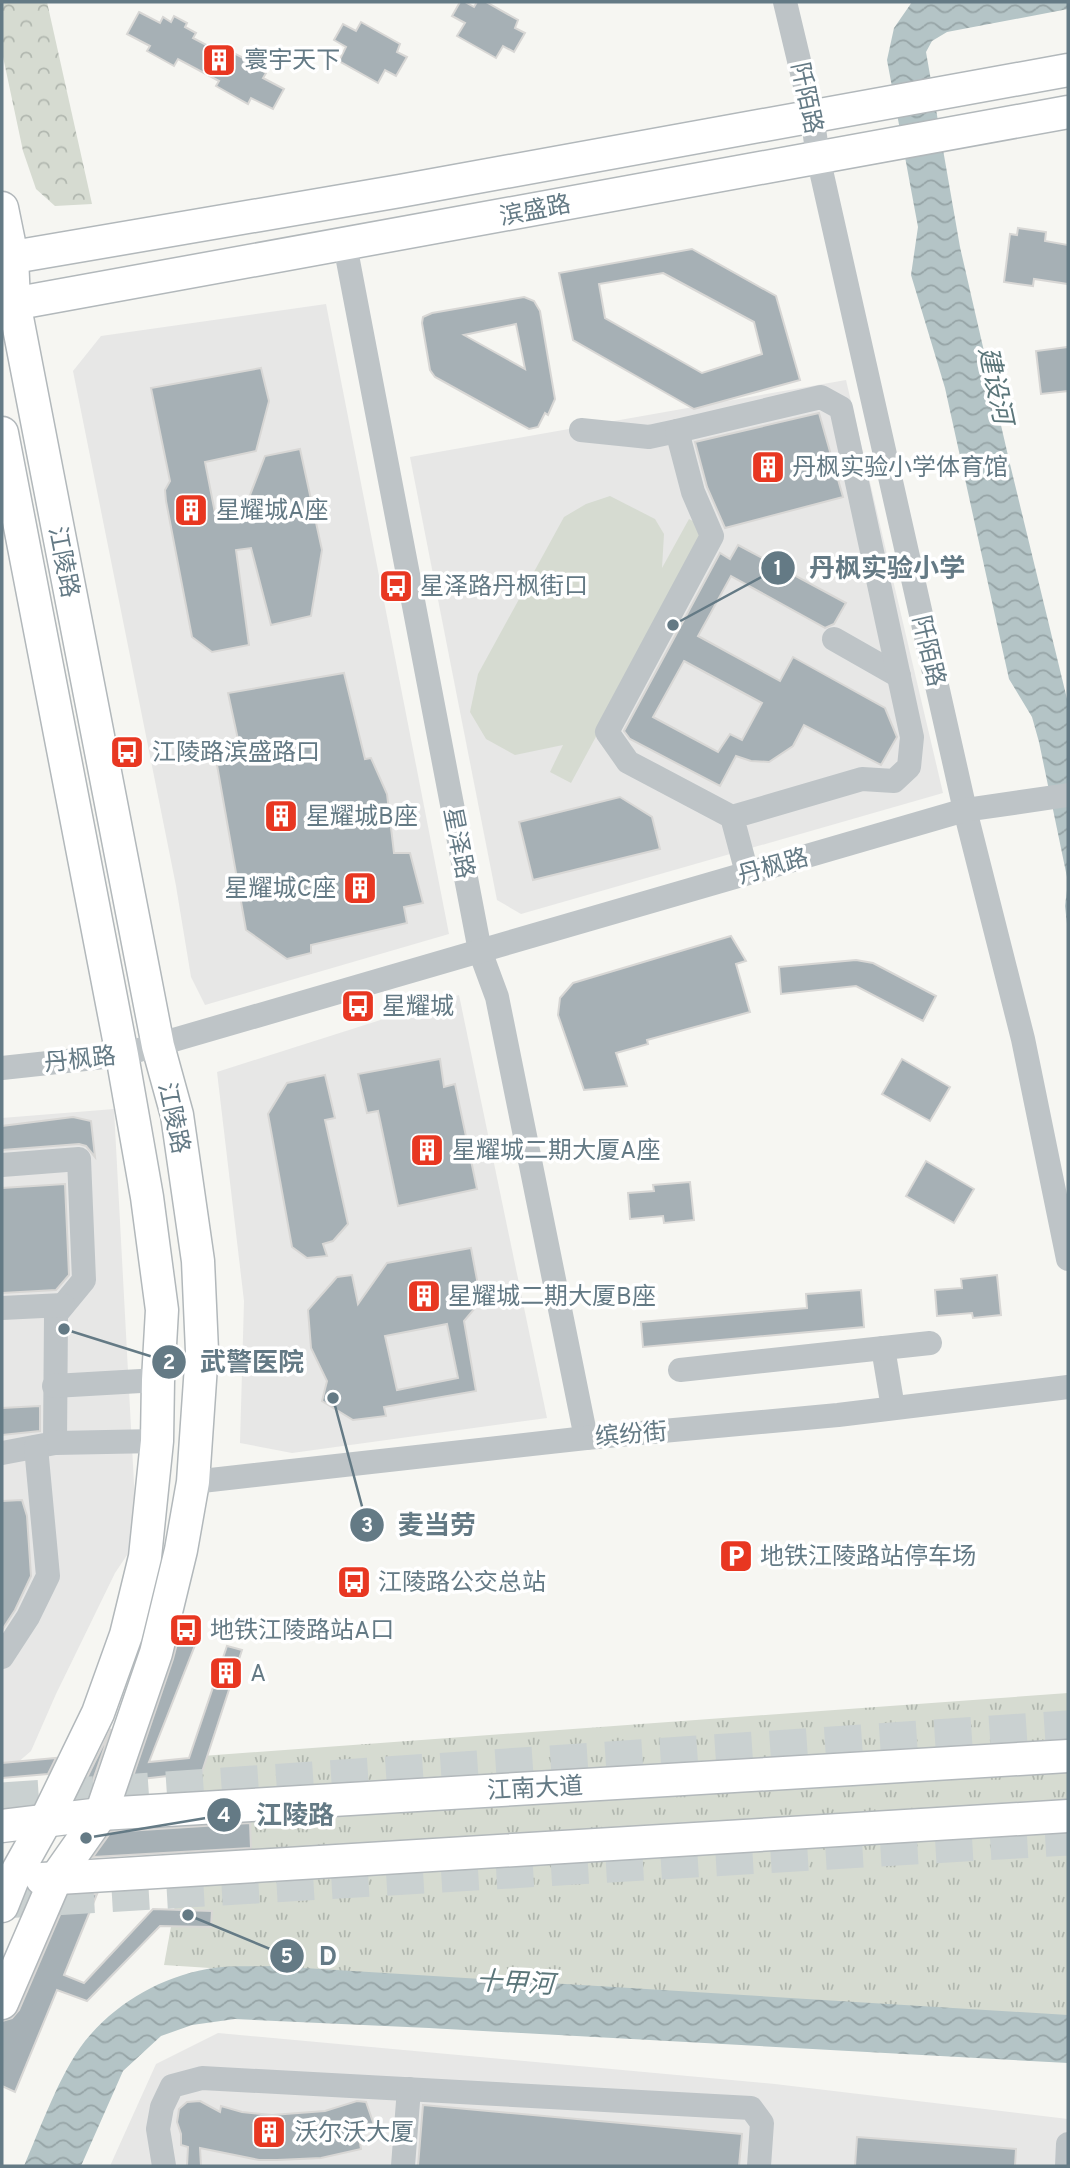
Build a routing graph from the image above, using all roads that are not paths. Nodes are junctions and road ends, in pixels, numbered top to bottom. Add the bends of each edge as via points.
1 (785, 2) edge
2 (1068, 70) edge
3 (1068, 113) edge
4 (812, 115) junction
5 (818, 157) junction
6 (2, 208) edge
7 (345, 245) junction
8 (7, 258) edge
9 (8, 304) edge
10 (581, 430) dead end
11 (677, 431) junction
12 (2, 433) edge
13 (886, 618) junction
14 (834, 639) dead end
15 (858, 653) junction
16 (899, 677) junction
17 (1068, 795) edge
18 (965, 810) junction
19 (732, 817) junction
20 (747, 873) junction
21 (480, 951) junction
22 (158, 1046) junction
23 (122, 1055) junction
24 (2, 1068) edge
25 (2, 1165) edge
26 (1068, 1259) edge
27 (63, 1305) junction
28 (2, 1308) edge
29 (930, 1343) dead end
30 (883, 1348) junction
31 (680, 1370) dead end
32 (158, 1380) junction
33 (54, 1386) junction
34 (1068, 1387) edge
35 (892, 1408) junction
36 (586, 1438) junction
37 (157, 1441) junction
38 (46, 1445) junction
39 (2, 1453) edge
40 (193, 1482) junction
41 (2, 1657) edge
42 (1068, 1756) edge
43 (101, 1814) junction
44 (1068, 1816) edge
45 (45, 1822) junction
46 (2, 1826) edge
47 (56, 1878) junction
48 (5, 1889) edge
49 (2, 2003) edge
50 (409, 2090) junction
51 (1068, 2144) edge
52 (164, 2166) edge
53 (403, 2166) edge
54 (759, 2166) edge
55 (1067, 2166) edge

1 - 4 street, 阡陌路
2 - 4 main road, 滨盛路
3 - 5 main road, 滨盛路
4 - 5 street, 阡陌路
4 - 8 main road, 滨盛路
5 - 7 main road, 滨盛路
5 - 18 street, 阡陌路
6 - 8 main road, 江陵路
7 - 9 main road, 滨盛路
7 - 21 street, 星泽路
8 - 9 main road, 江陵路
9 - 22 main road, 江陵路
10 - 11 street via 649,437
11 - 13 street via 821,397 841,408
11 - 19 street via 693,492 712,536 607,732 628,762
12 - 23 main road, 江陵路
13 - 15 street via 876,648
13 - 16 street
14 - 15 street
15 - 16 street
16 - 19 street via 912,737 909,767 894,781 862,779
17 - 18 street, 丹枫路
18 - 20 street, 丹枫路
18 - 26 street, 阡陌路 via 1023,1039
19 - 20 street
20 - 21 street, 丹枫路
21 - 22 street, 丹枫路
21 - 36 street, 星泽路 via 497,997
22 - 23 street, 丹枫路
22 - 40 main road, 江陵路 via 177,1115 198,1261 202,1351
23 - 24 street, 丹枫路
23 - 32 main road, 江陵路 via 162,1310
25 - 27 street via 79,1160 84,1280
27 - 28 street
27 - 33 street via 56,1314
29 - 30 street
30 - 31 street
30 - 35 street
32 - 33 street
32 - 37 main road, 江陵路
33 - 38 street
34 - 35 street, 缤纷街
35 - 36 street, 缤纷街
36 - 40 street, 缤纷街
37 - 38 street
37 - 45 main road, 江陵路 via 145,1557 126,1635 98,1713
38 - 39 street
38 - 41 street via 48,1576
40 - 43 main road, 江陵路 via 156,1653
42 - 43 main road, 江南大道
43 - 45 main road, 江南大道
43 - 47 main road, 江陵路
44 - 47 main road
45 - 46 main road, 江南大道
45 - 48 main road, 江陵路
47 - 48 main road
47 - 49 main road, 江陵路
50 - 52 street via 202,2078 172,2086 158,2129
50 - 53 street
50 - 54 street via 751,2108 762,2123
51 - 55 street

